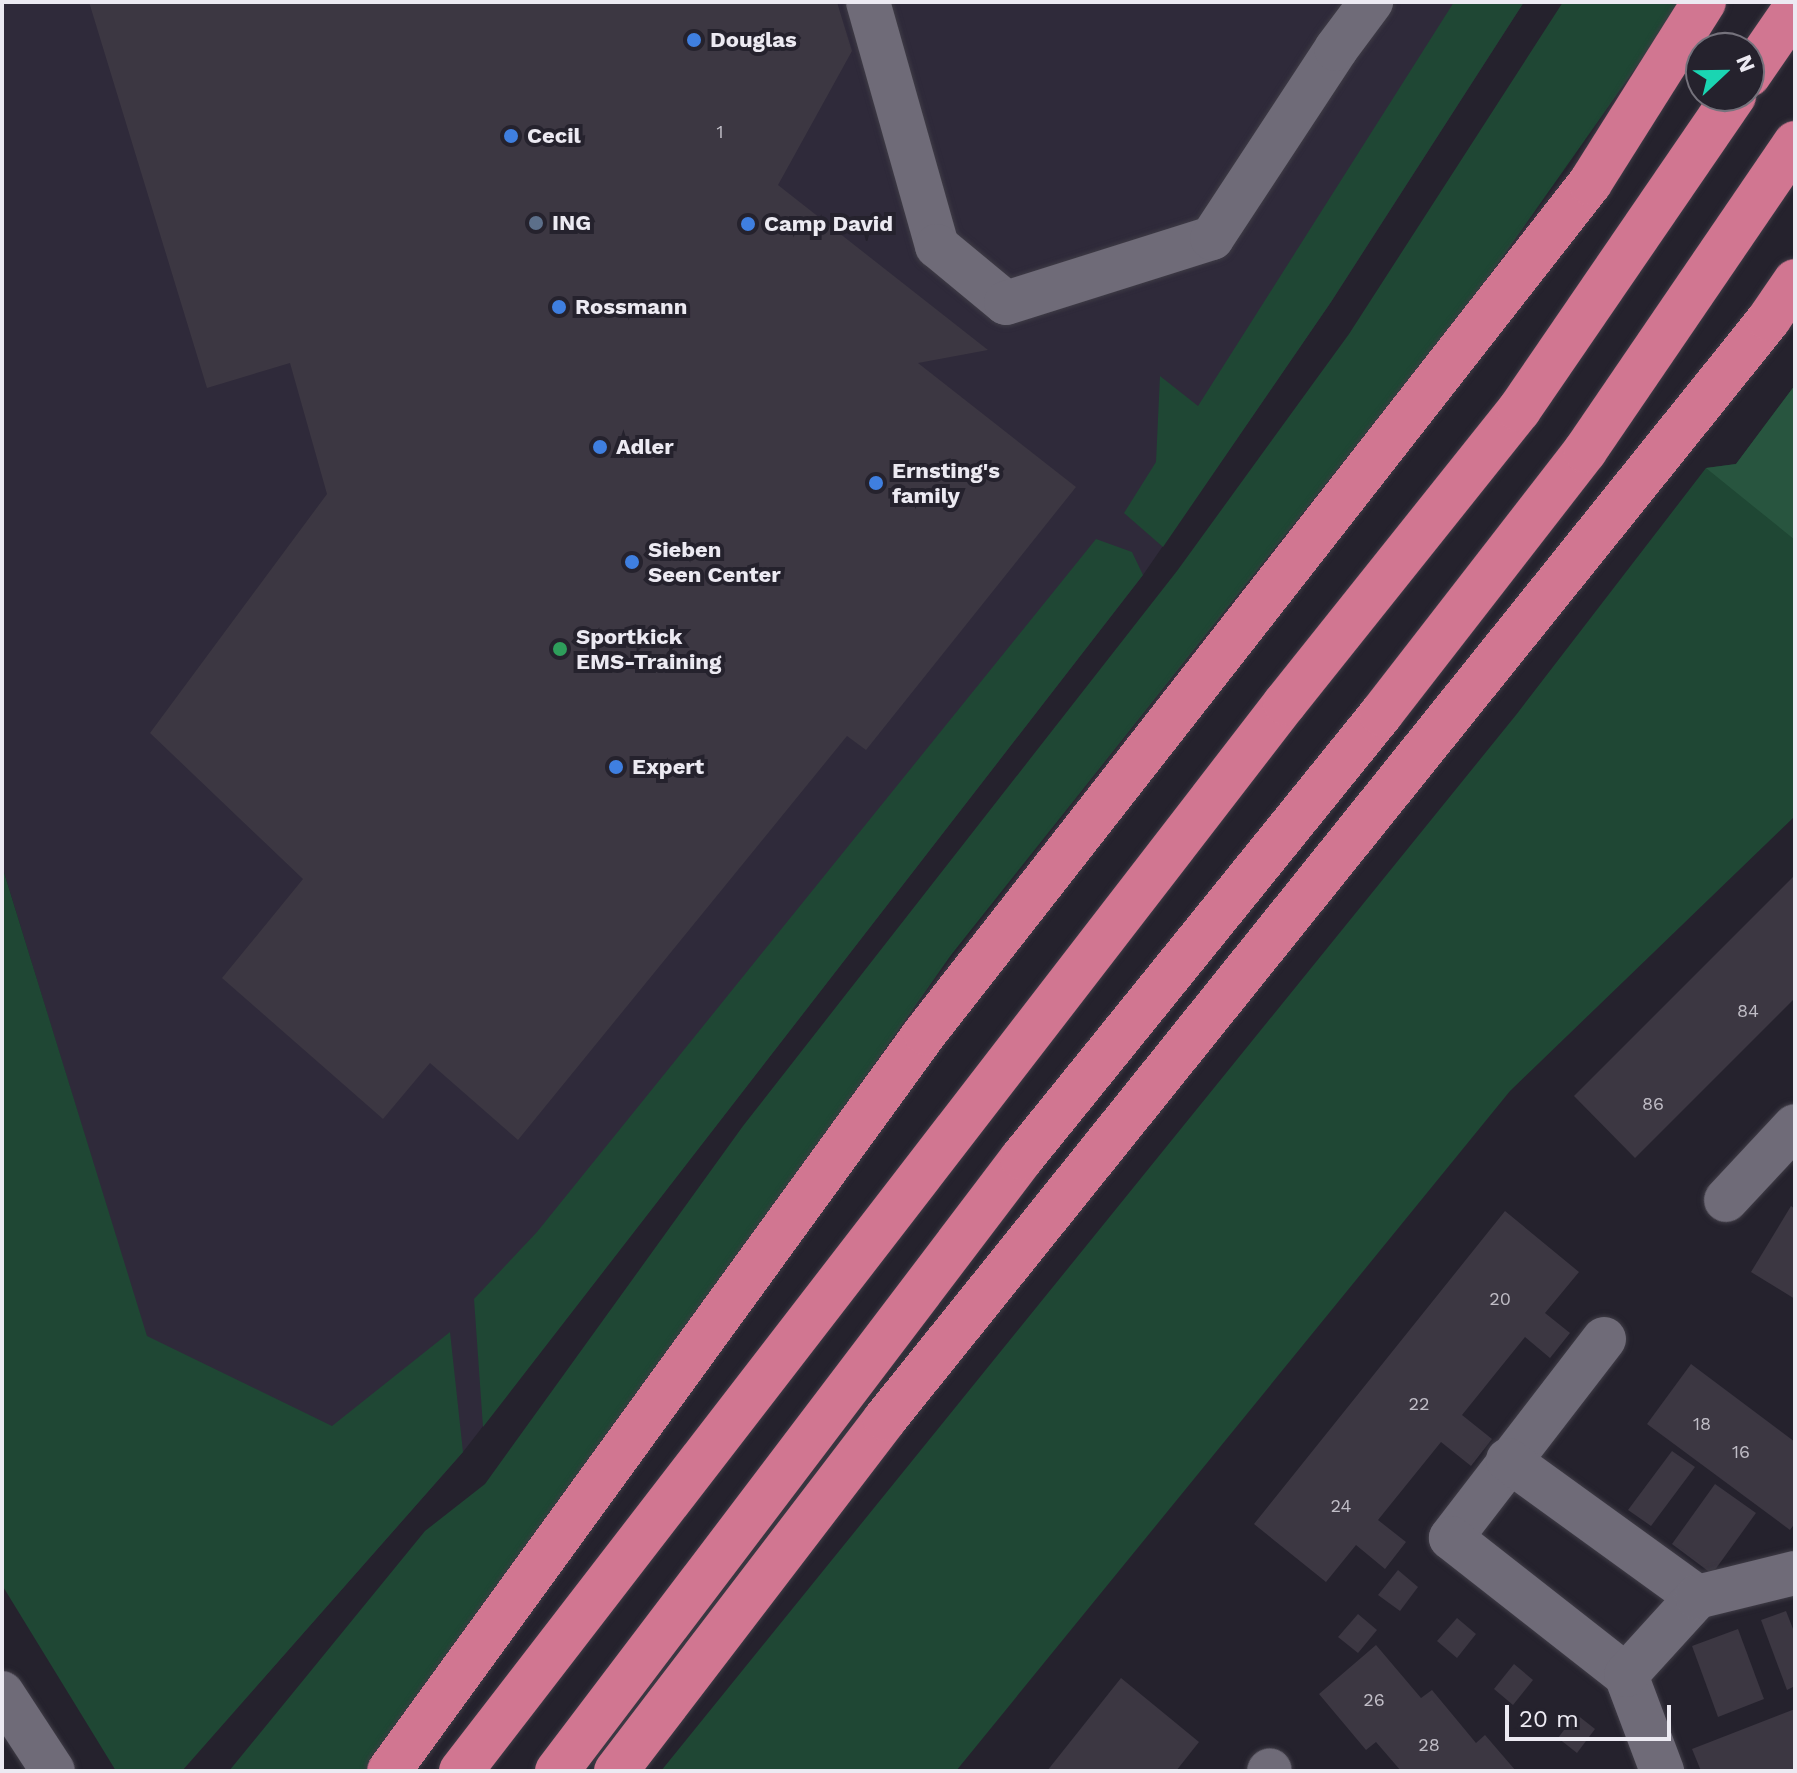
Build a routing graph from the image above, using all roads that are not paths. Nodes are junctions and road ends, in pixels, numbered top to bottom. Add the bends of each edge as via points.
1 (868, 2) edge
2 (1371, 2) edge
3 (1704, 2) edge
4 (1795, 8) edge
5 (1765, 52) edge
6 (1723, 112) edge
7 (1795, 143) edge
8 (1795, 281) edge
9 (1795, 1126) edge
10 (1726, 1200) dead end
11 (1604, 1339) dead end
12 (1508, 1460) junction
13 (1795, 1573) edge
14 (1697, 1597) junction
15 (1626, 1675) junction
16 (2, 1693) edge
17 (53, 1771) edge
18 (389, 1771) edge
19 (461, 1771) edge
20 (557, 1771) edge
21 (616, 1771) edge
22 (1662, 1771) edge

1 - 2 street via 937,246 1006,303 1212,238
3 - 18 highway via 1590,183 925,1033
4 - 5 highway
6 - 19 highway via 1519,410 1275,716
7 - 20 highway via 1585,451 1381,714 1022,1158
8 - 21 highway via 885,1419
9 - 10 street
11 - 12 street
12 - 14 street
12 - 15 street via 1451,1538
13 - 14 street
14 - 15 street
15 - 22 street
16 - 17 street

